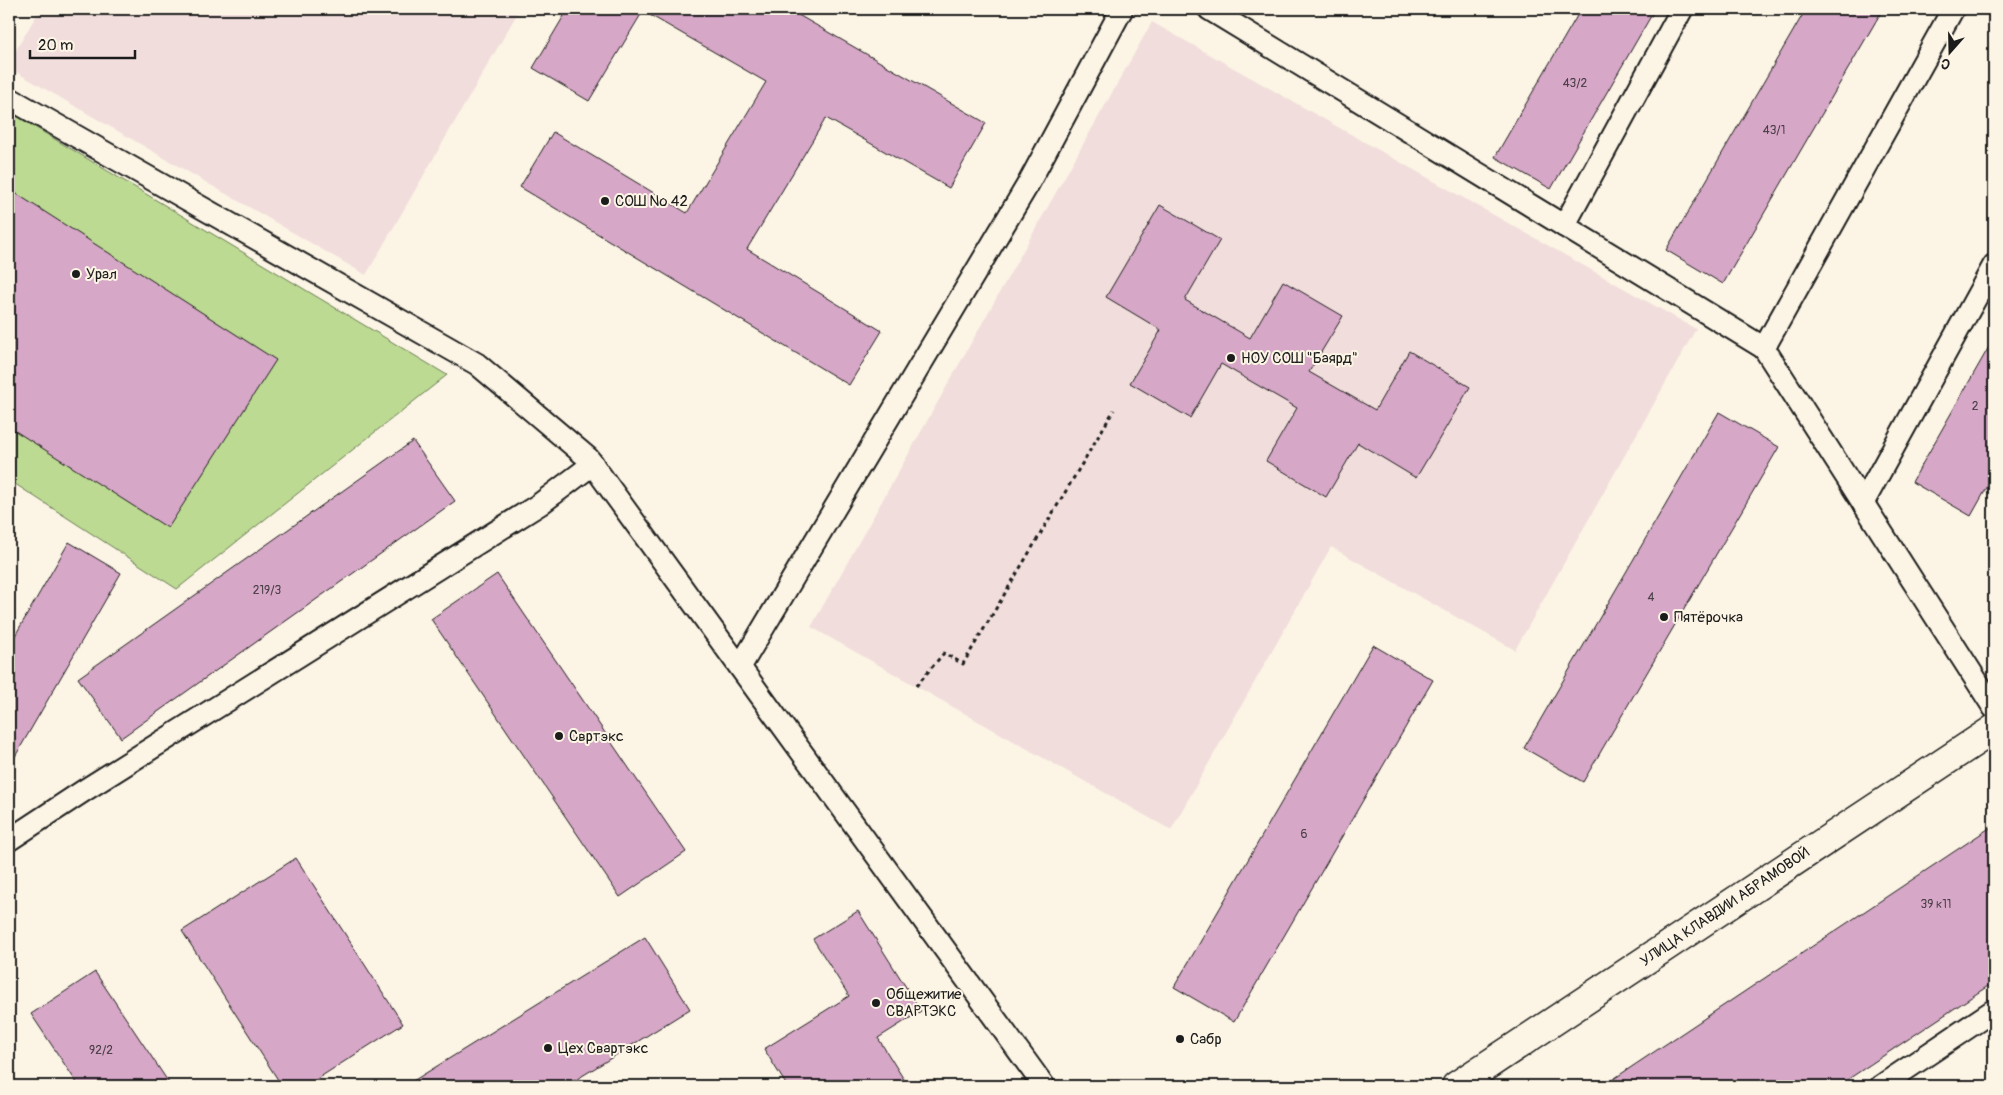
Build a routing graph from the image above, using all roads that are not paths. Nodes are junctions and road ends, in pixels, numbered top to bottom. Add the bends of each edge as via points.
1 (1122, 9) edge
2 (1210, 9) edge
3 (1682, 9) edge
4 (1953, 9) edge
5 (9, 98) edge
6 (1564, 226) junction
7 (1994, 266) edge
8 (1764, 348) junction
9 (594, 464) junction
10 (1863, 503) junction
11 (740, 667) junction
12 (1994, 708) edge
13 (1994, 729) edge
14 (9, 840) edge
15 (1994, 1010) edge
16 (1044, 1086) edge
17 (1456, 1086) edge
18 (1881, 1086) edge

1 - 11 lane via 1027,186
2 - 6 lane
3 - 6 lane
4 - 8 lane
5 - 9 lane via 477,364
6 - 8 lane
7 - 10 lane
8 - 10 lane
9 - 11 lane
9 - 14 lane via 540,504
10 - 12 lane
11 - 16 lane
13 - 17 street, УЛИЦА КЛАВДИИ АБРАМОВОЙ
15 - 18 lane

